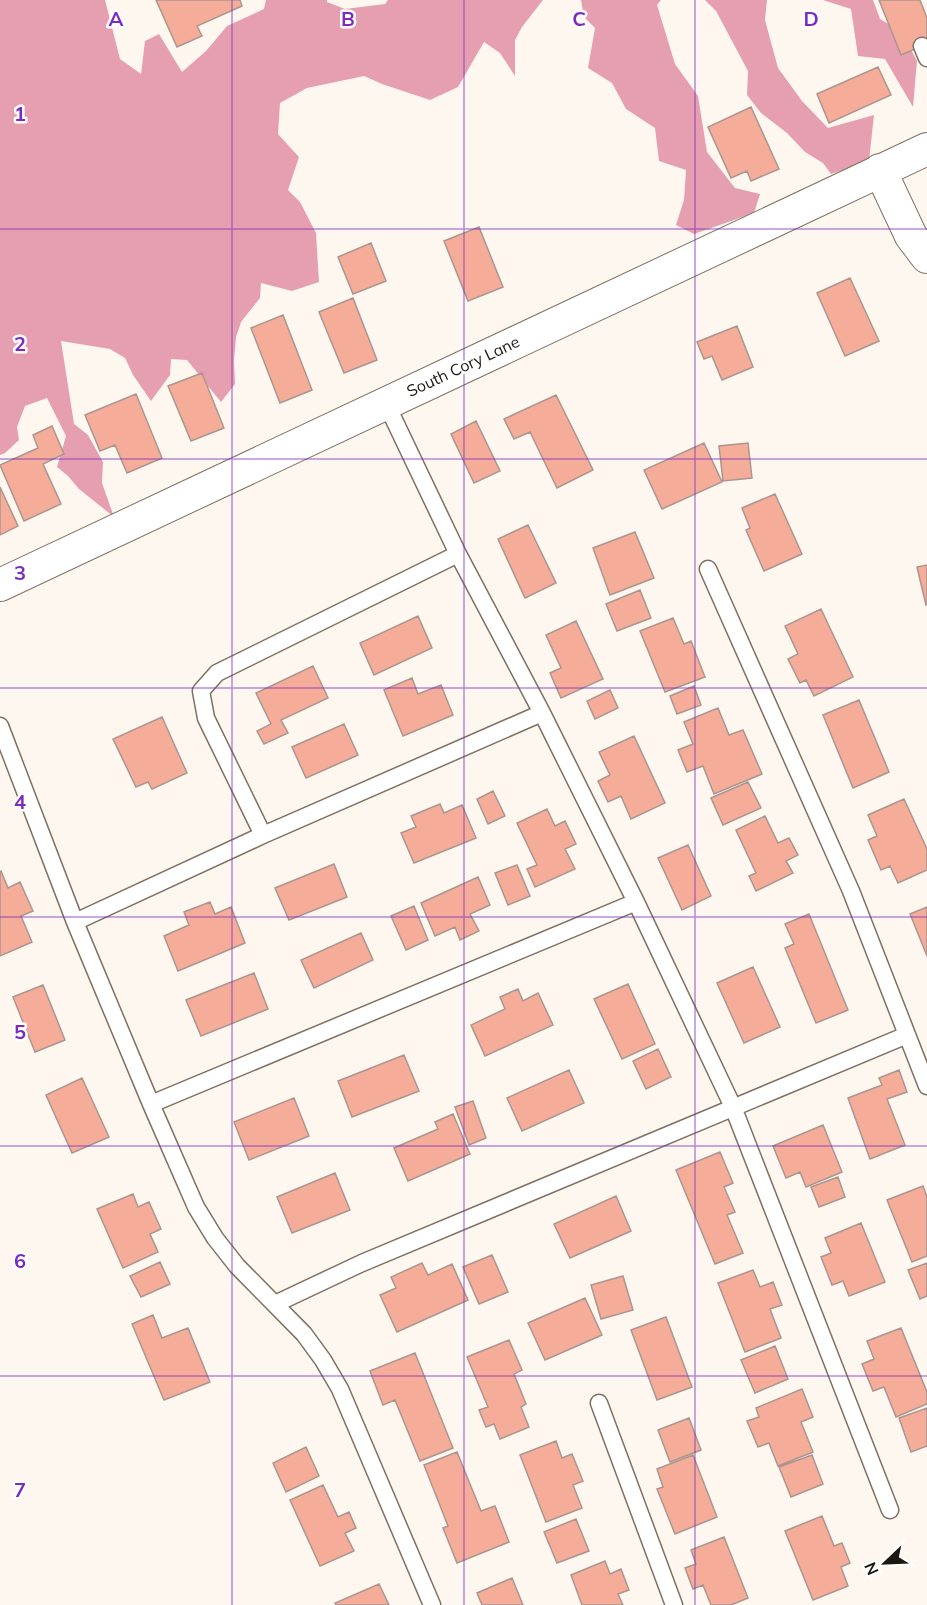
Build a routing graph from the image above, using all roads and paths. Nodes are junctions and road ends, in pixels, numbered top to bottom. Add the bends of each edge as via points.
1 (927, 149) edge
2 (880, 170) junction
3 (927, 257) edge
4 (386, 403) junction
5 (458, 554) junction
6 (708, 569) dead end
7 (0, 585) edge
8 (542, 713) junction
9 (0, 726) edge
10 (263, 835) junction
11 (636, 902) junction
12 (75, 922) junction
13 (907, 1035) junction
14 (927, 1086) edge
15 (151, 1104) junction
16 (733, 1107) junction
17 (275, 1304) junction
18 (599, 1403) dead end
19 (890, 1510) dead end
20 (432, 1605) edge
21 (674, 1605) edge

1 - 2 street, South Cory Lane
2 - 3 street via 911,236
2 - 4 street, South Cory Lane
4 - 5 lane
4 - 7 street, South Cory Lane
5 - 8 lane
5 - 10 lane via 217,673 201,692 206,718
6 - 13 lane via 851,891
8 - 10 lane
8 - 11 lane
9 - 12 lane
10 - 12 lane
11 - 15 lane
11 - 16 lane
12 - 15 lane
13 - 14 lane
13 - 16 lane
15 - 17 lane via 196,1207 215,1238
16 - 17 lane via 362,1263
16 - 19 lane
17 - 20 lane via 304,1334 340,1389
18 - 21 lane

